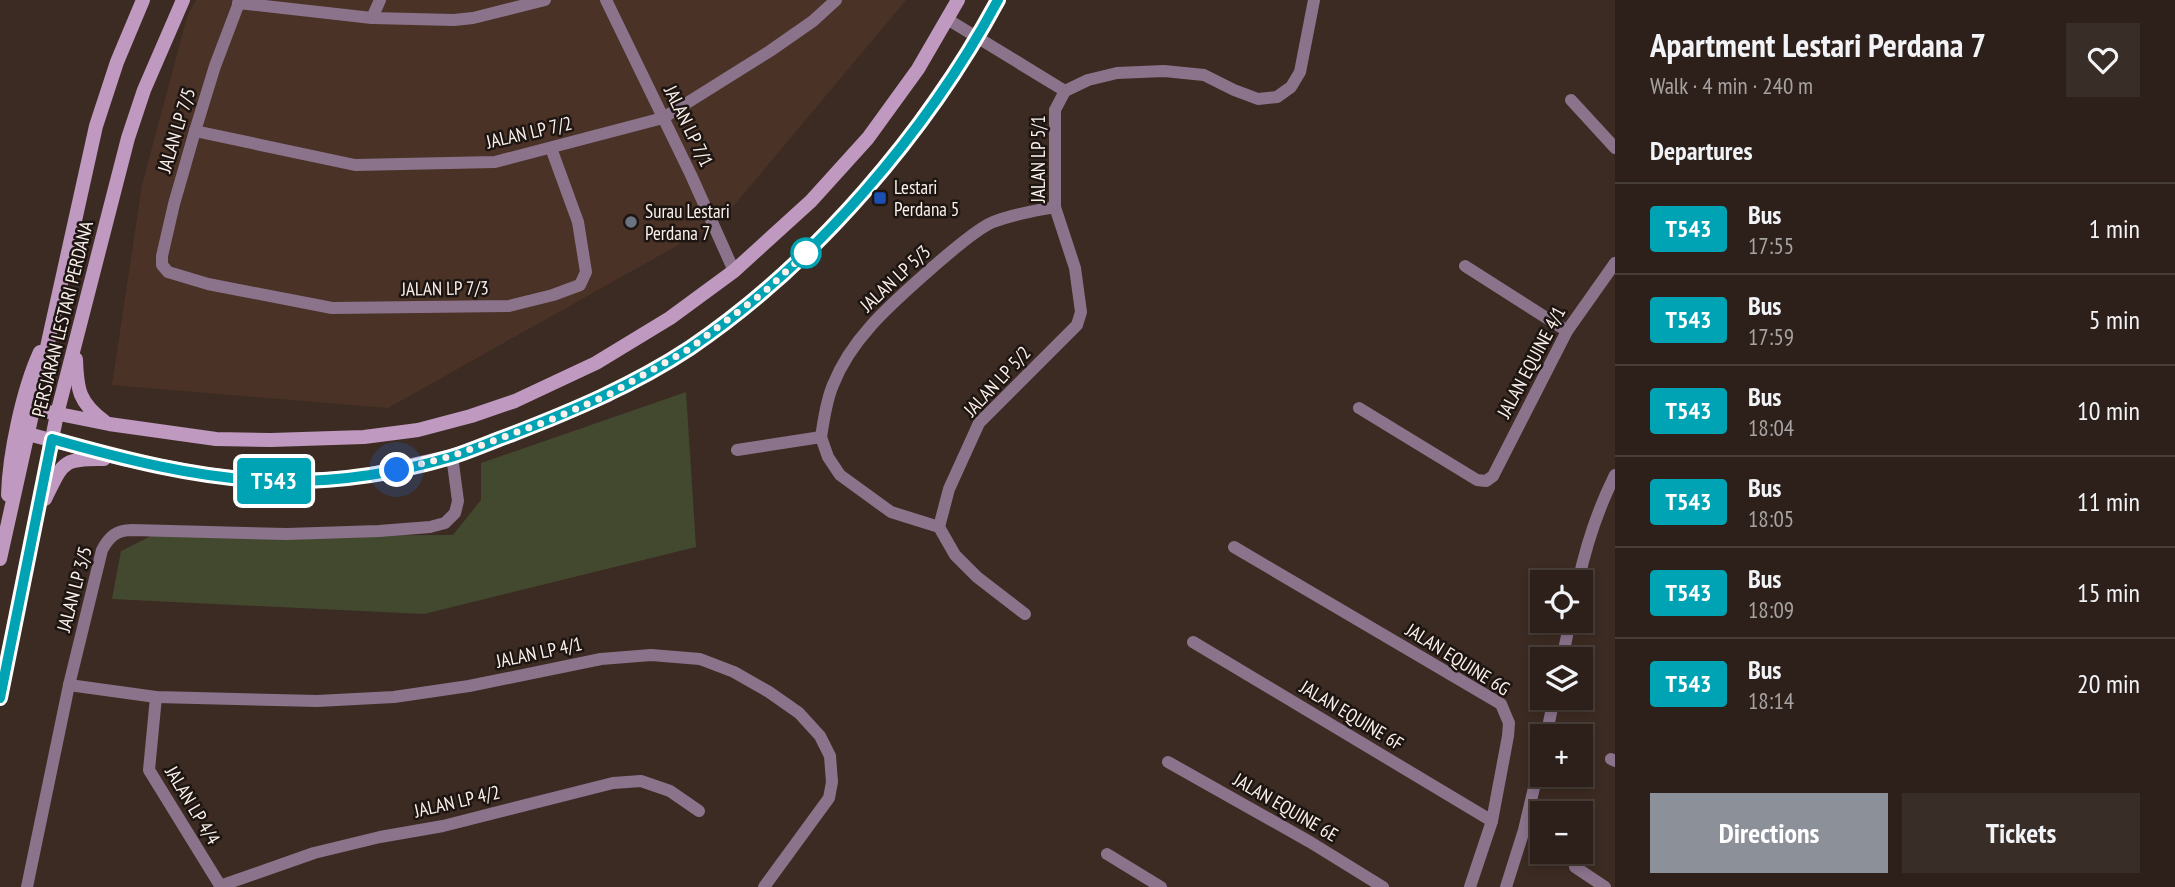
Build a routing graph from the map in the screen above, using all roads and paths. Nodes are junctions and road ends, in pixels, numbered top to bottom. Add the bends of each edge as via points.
1 (144, 0) edge
2 (183, 0) edge
3 (380, 0) edge
4 (545, 0) edge
5 (606, 0) edge
6 (836, 0) edge
7 (957, 0) edge
8 (998, 0) edge
9 (1314, 0) edge
10 (239, 1) edge
11 (372, 18) junction
12 (947, 19) junction
13 (977, 39) junction
14 (1065, 91) junction
15 (1571, 100) dead end
16 (663, 118) junction
17 (195, 131) junction
18 (551, 148) junction
19 (1615, 148) edge
20 (1055, 207) junction
21 (1615, 263) edge
22 (1465, 266) dead end
23 (1075, 268) joint
24 (734, 271) junction
25 (168, 272) joint
26 (1567, 331) junction
27 (50, 332) junction
28 (75, 343) junction
29 (1359, 408) dead end
30 (34, 409) junction
31 (57, 414) junction
32 (109, 424) junction
33 (28, 434) junction
34 (821, 437) junction
35 (52, 439) junction
36 (737, 450) dead end
37 (452, 456) junction
38 (123, 459) junction
39 (1615, 475) edge
40 (37, 515) junction
41 (8, 524) junction
42 (939, 527) junction
43 (1234, 548) dead end
44 (0, 559) edge
45 (1581, 570) edge
46 (1025, 614) dead end
47 (1193, 642) dead end
48 (69, 685) junction
49 (156, 697) junction
50 (0, 698) edge
51 (1168, 761) dead end
52 (1534, 787) edge
53 (699, 811) dead end
54 (1492, 821) junction
55 (1107, 854) dead end
56 (1575, 867) dead end
57 (220, 886) edge
58 (27, 887) edge
59 (764, 887) edge
60 (1161, 887) edge
61 (1383, 887) edge
62 (1470, 887) edge
63 (1506, 887) edge
64 (1605, 887) edge

1 - 27 main road, PERSIARAN LESTARI PERDANA via 96,126
2 - 28 main road, PERSIARAN LESTARI PERDANA via 128,138
3 - 11 street
4 - 11 street via 474,18
5 - 16 street, JALAN LP 7/1
6 - 16 street, JALAN LP 7/2 via 770,51
7 - 12 main road
8 - 13 main road
9 - 14 street, JALAN LP 5/1 via 1300,72 1291,87 1277,97 1258,99 1204,75 1164,71 1117,74
10 - 11 street
10 - 17 street, JALAN LP 7/5
12 - 13 street, JALAN LP 5/1
12 - 24 main road via 868,138 811,201
13 - 14 street, JALAN LP 5/1
13 - 37 main road via 905,143 833,227 763,293 689,349 608,395
14 - 20 street, JALAN LP 5/1 via 1055,110
15 - 19 street
16 - 18 street, JALAN LP 7/2
16 - 24 street, JALAN LP 7/1
17 - 18 street, JALAN LP 7/2 via 355,165 495,162
17 - 25 street, JALAN LP 7/5 via 162,256
18 - 25 street, JALAN LP 7/3 via 578,222 586,272 580,285 553,295 509,306 332,308
20 - 23 street, JALAN LP 5/1
20 - 34 street, JALAN LP 5/3 via 990,223 880,315 837,376
21 - 26 street, JALAN EQUINE 4/1
22 - 26 street
23 - 42 street, JALAN LP 5/2 via 1081,312 1077,325 979,423 948,489
24 - 32 main road via 670,318 596,363 515,401 418,430 364,437 216,439
26 - 29 street, JALAN EQUINE 4/1 via 1493,476 1486,481 1477,480
27 - 30 main road, PERSIARAN LESTARI PERDANA
27 - 41 main road via 30,373 9,472
28 - 31 main road, PERSIARAN LESTARI PERDANA
28 - 32 main road via 79,393
30 - 31 main road
30 - 33 main road, PERSIARAN LESTARI PERDANA
31 - 32 main road
31 - 35 main road, PERSIARAN LESTARI PERDANA
33 - 35 main road
33 - 41 main road, PERSIARAN LESTARI PERDANA
34 - 36 street
34 - 42 street via 840,475 891,512
35 - 38 main road
35 - 40 main road, PERSIARAN LESTARI PERDANA
37 - 38 main road via 353,478 271,481
37 - 48 street, JALAN LP 3/5 via 458,501 455,513 445,523 430,527 287,534 125,530 112,535 102,550
38 - 40 main road via 77,458 62,466
39 - 45 street via 1602,500
40 - 50 main road, PERSIARAN LESTARI PERDANA
41 - 44 main road, PERSIARAN LESTARI PERDANA
42 - 46 street via 955,555
43 - 54 street, JALAN EQUINE 6G via 1501,704 1509,723 1508,736
47 - 54 street, JALAN EQUINE 6F
48 - 49 street, JALAN LP 4/1
48 - 58 street, JALAN LP 3/5
49 - 57 street, JALAN LP 4/4 via 149,769
49 - 59 street, JALAN LP 4/1 via 317,701 394,697 601,659 650,655 700,659 734,672 799,713 820,736 830,756 829,798
51 - 61 street, JALAN EQUINE 6E
52 - 63 street
53 - 57 street, JALAN LP 4/2 via 670,791 641,780 613,783 313,853
54 - 62 street, JALAN EQUINE 6G
55 - 60 street
56 - 64 street

